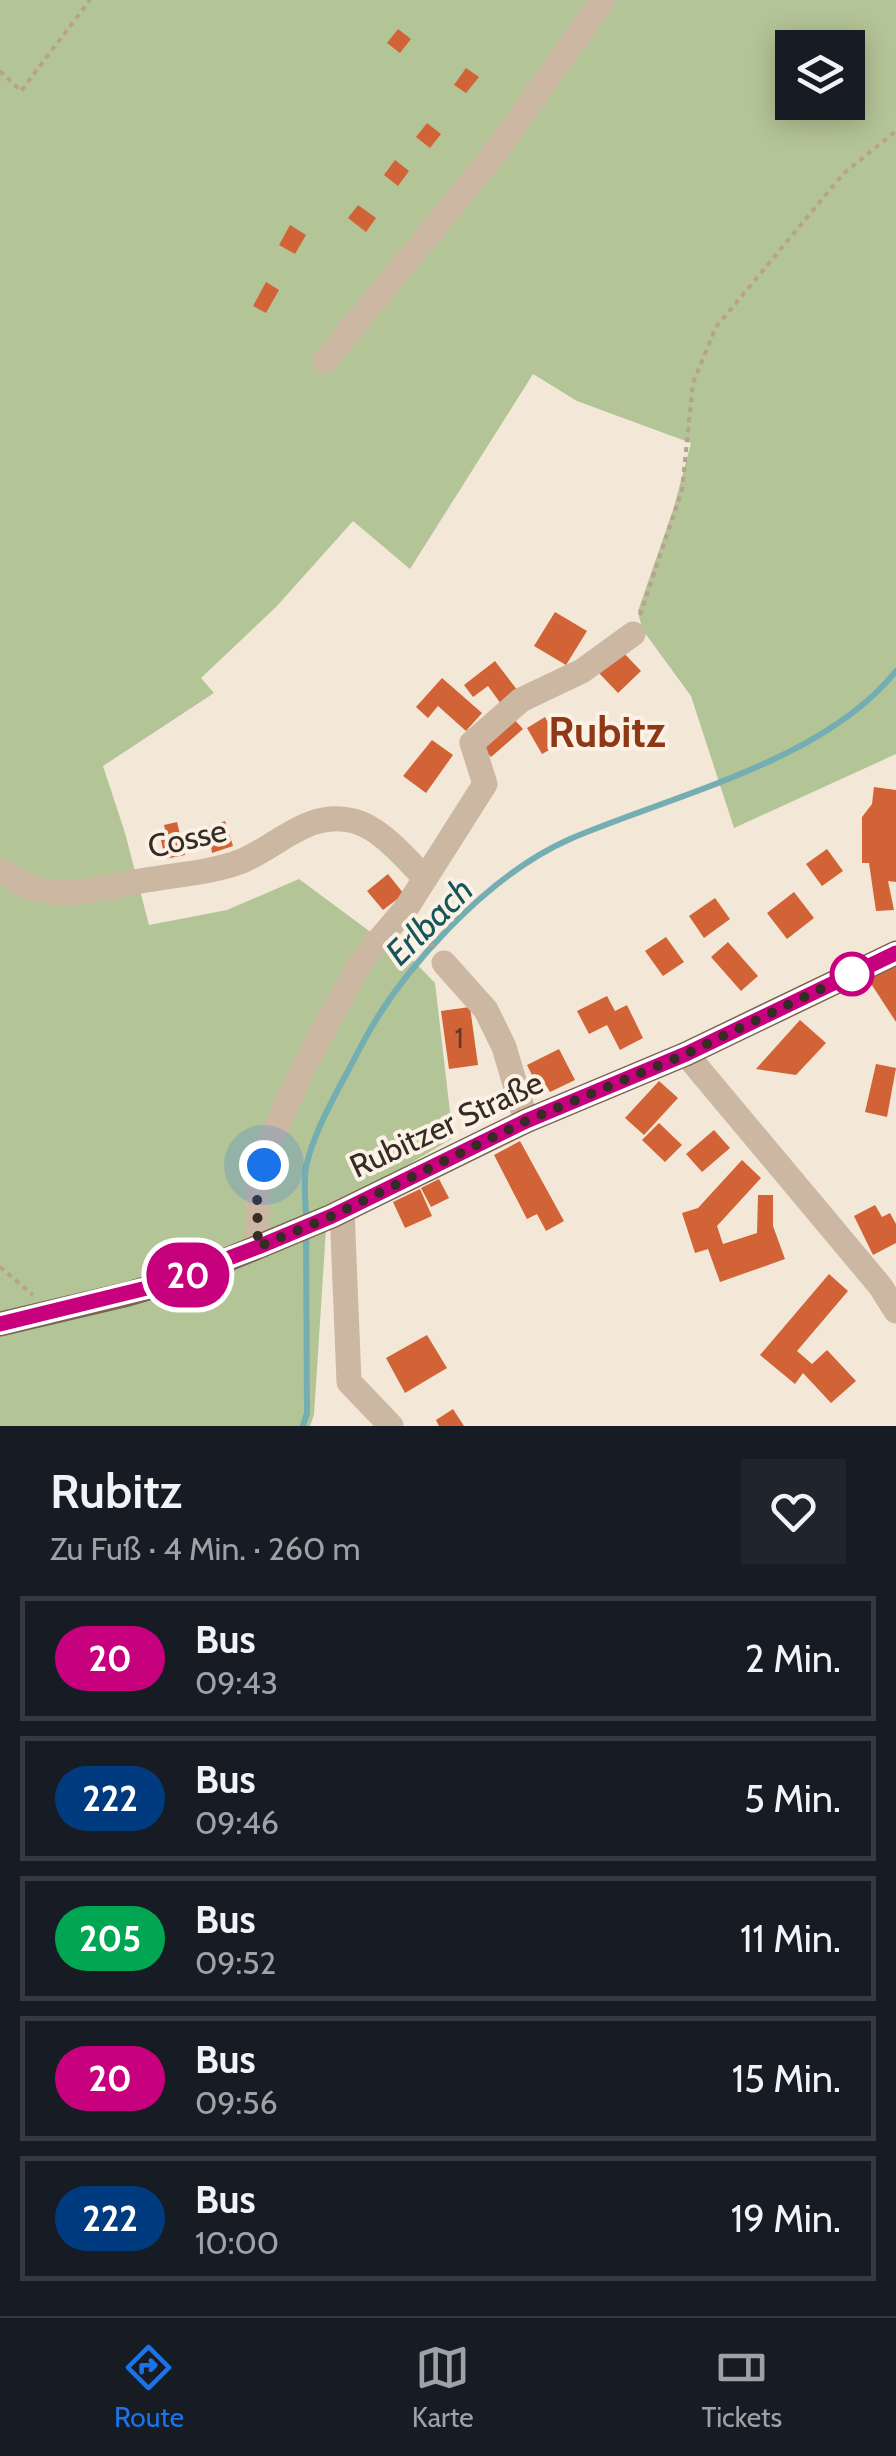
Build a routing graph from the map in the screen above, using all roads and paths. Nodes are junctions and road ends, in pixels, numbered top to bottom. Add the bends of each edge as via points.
1 (90, 0) edge
2 (603, 0) edge
3 (0, 71) edge
4 (896, 130) edge
5 (325, 361) dead end
6 (633, 634) joint
7 (0, 869) edge
8 (425, 878) junction
9 (896, 953) edge
10 (444, 963) dead end
11 (686, 1054) junction
12 (526, 1121) junction
13 (337, 1212) junction
14 (258, 1247) junction
15 (0, 1267) edge
16 (888, 1282) edge
17 (51, 1312) junction
18 (896, 1312) edge
19 (0, 1324) edge
20 (391, 1426) edge

1 - 3 path via 21,91
2 - 5 street via 491,158
4 - 6 path via 843,174 716,327 693,383 682,490
6 - 8 street via 582,671 521,700 472,742 485,784
7 - 8 street, Cosse via 37,890 113,888 244,860 302,825 328,819 356,821
8 - 14 street via 362,960 304,1066 257,1190
9 - 11 main road, Rubitzer Straße
10 - 12 street via 486,1010
11 - 12 main road, Rubitzer Straße
11 - 16 street
12 - 13 main road, Rubitzer Straße
13 - 14 main road
13 - 20 street, Rubitzer Straße via 349,1382
14 - 17 main road via 182,1278
15 - 17 path
16 - 18 street
17 - 19 main road

